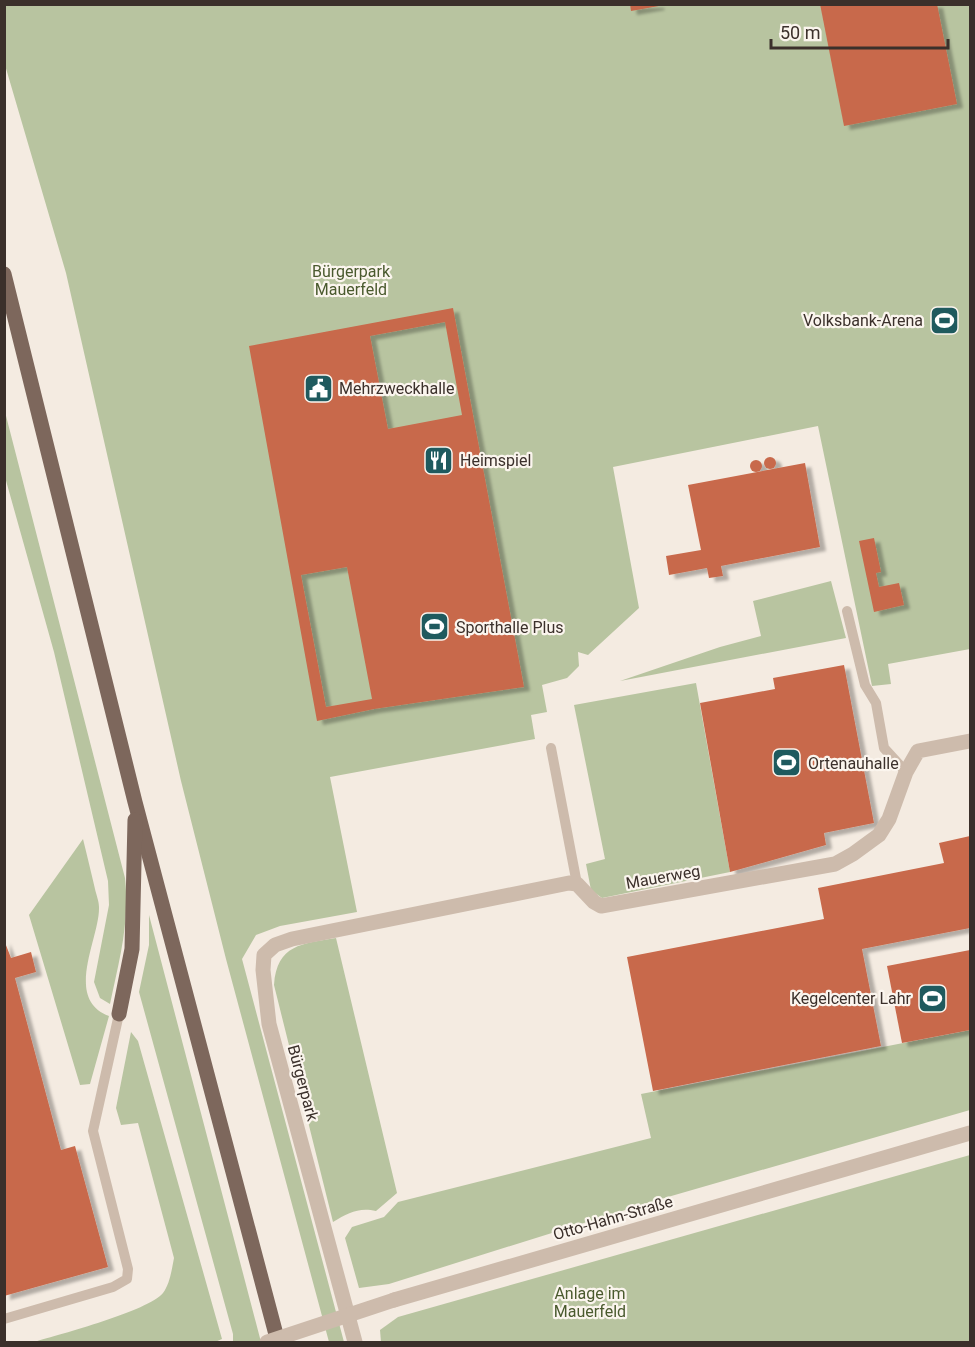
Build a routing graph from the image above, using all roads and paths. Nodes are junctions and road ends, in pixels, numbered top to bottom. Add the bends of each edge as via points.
1 (4, 274) edge
2 (847, 611) dead end
3 (970, 741) edge
4 (551, 748) dead end
5 (906, 772) junction
6 (135, 802) junction
7 (578, 884) junction
8 (119, 1014) joint
9 (970, 1133) edge
10 (4, 1319) edge
11 (267, 1342) edge
12 (278, 1342) edge
13 (355, 1342) edge

1 - 6 main road
2 - 5 lane via 865,685 876,703 884,748
3 - 5 street, Mauerweg via 918,752
4 - 7 lane
5 - 7 street, Mauerweg via 879,835 835,864 601,906
6 - 8 main road via 132,949
6 - 12 main road
7 - 13 street, Bürgerpark via 292,939 275,945 264,955 269,1024
8 - 10 lane via 93,1131 123,1245 127,1279 113,1287
9 - 11 street, Otto-Hahn-Straße, bridge via 394,1300

